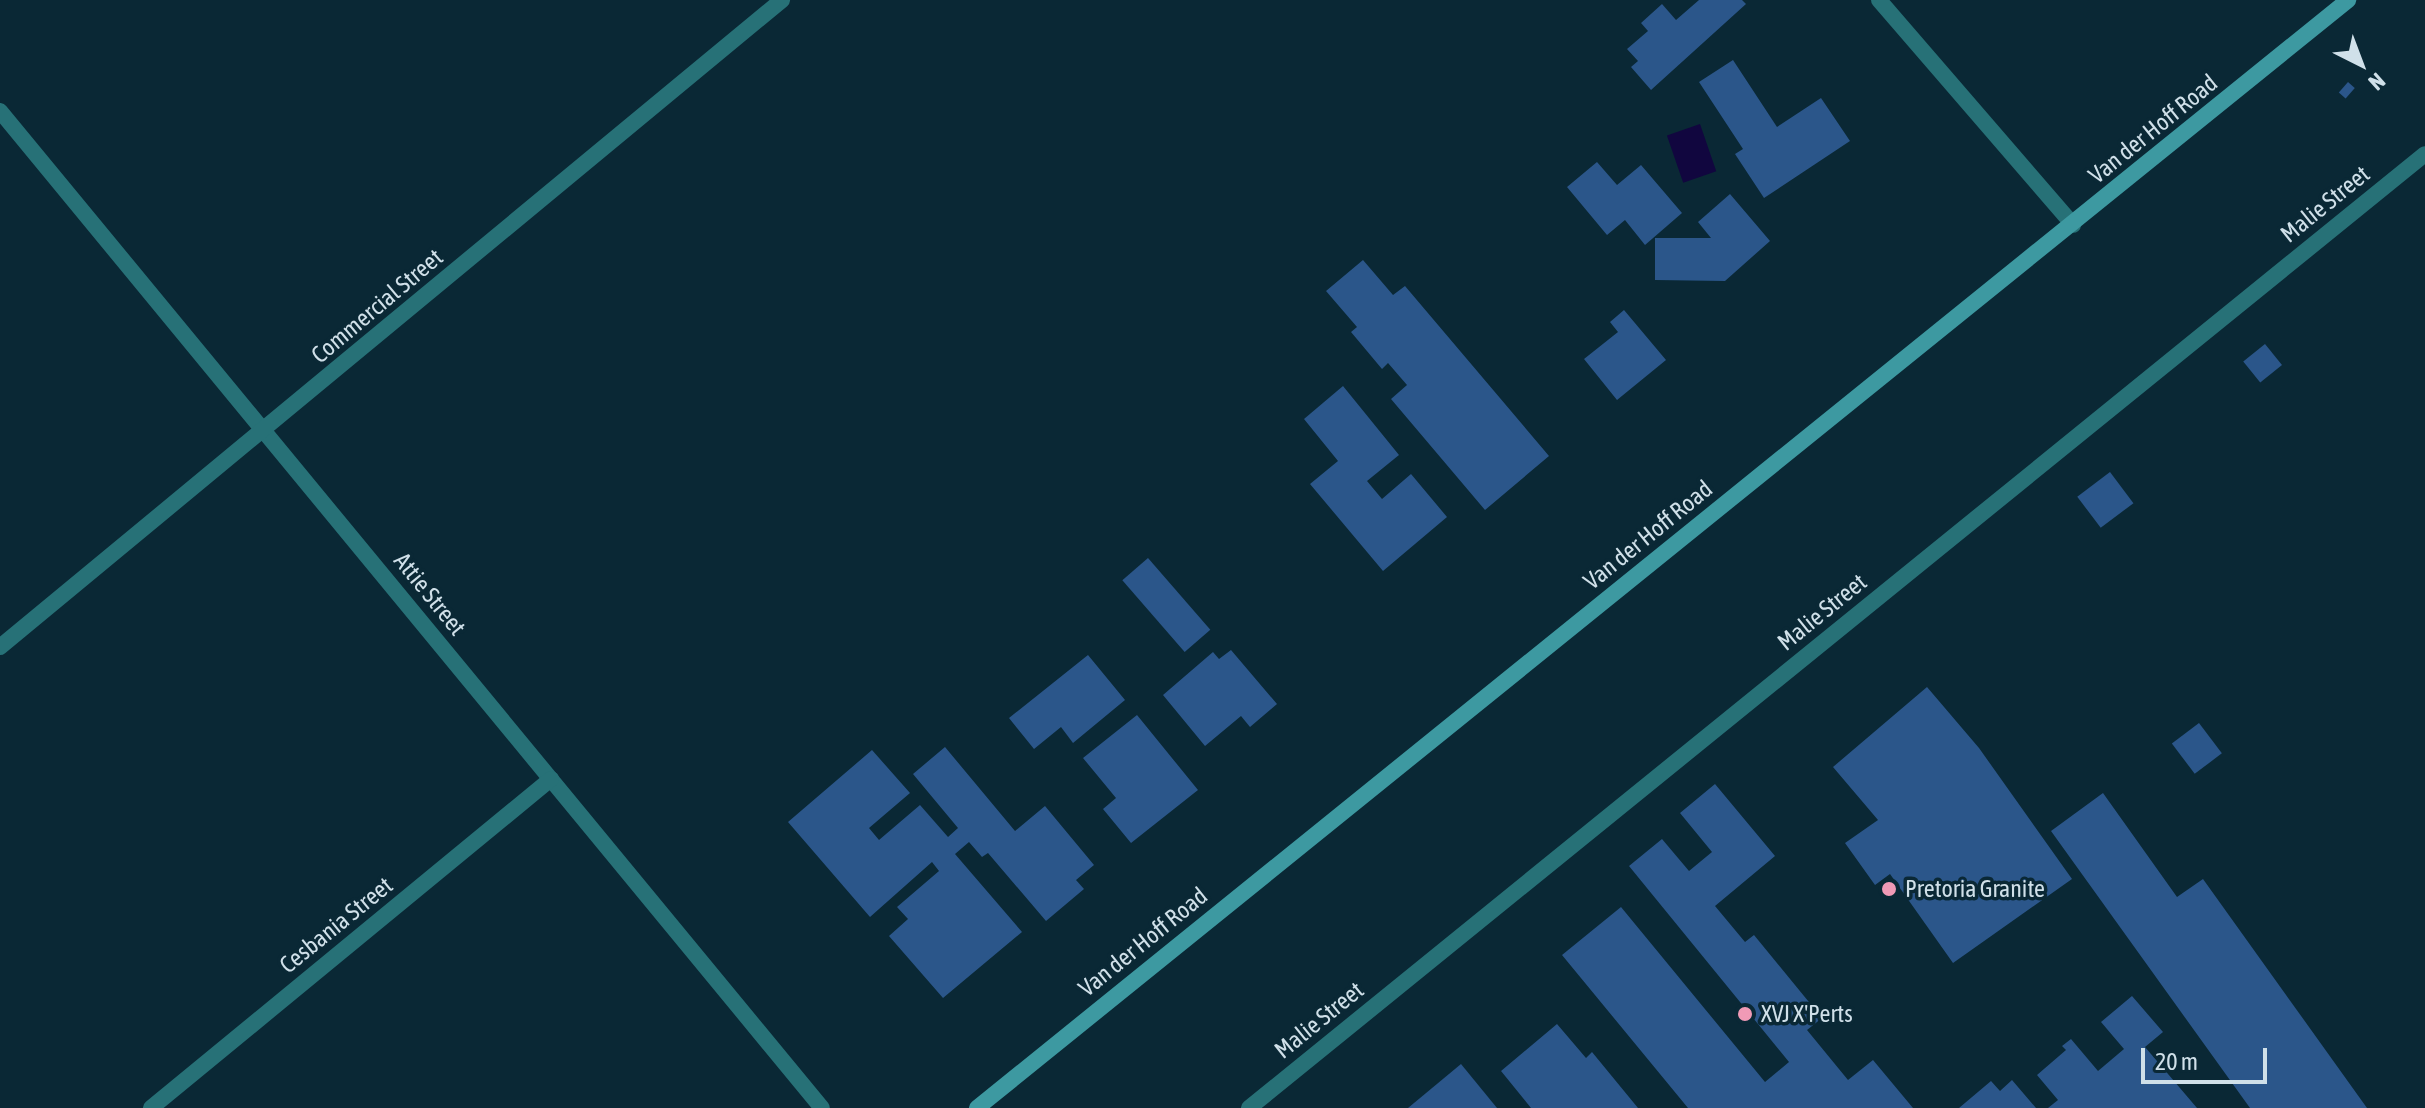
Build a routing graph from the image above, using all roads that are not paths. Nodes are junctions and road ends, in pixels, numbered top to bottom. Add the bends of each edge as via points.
1 (782, 0) edge
2 (1879, 0) edge
3 (2348, 0) edge
4 (0, 111) edge
5 (2425, 154) edge
6 (2073, 225) junction
7 (264, 431) junction
8 (0, 647) edge
9 (551, 779) junction
10 (151, 1108) edge
11 (822, 1108) edge
12 (977, 1108) edge
13 (1249, 1108) edge

1 - 7 street, Commercial Street
2 - 6 street
3 - 6 main road, Van der Hoff Road
4 - 7 street, Attie Street
5 - 13 street, Malie Street
6 - 12 main road, Van der Hoff Road
7 - 8 street, Commercial Street
7 - 9 street, Attie Street
9 - 10 street, Cesbania Street
9 - 11 street, Attie Street

